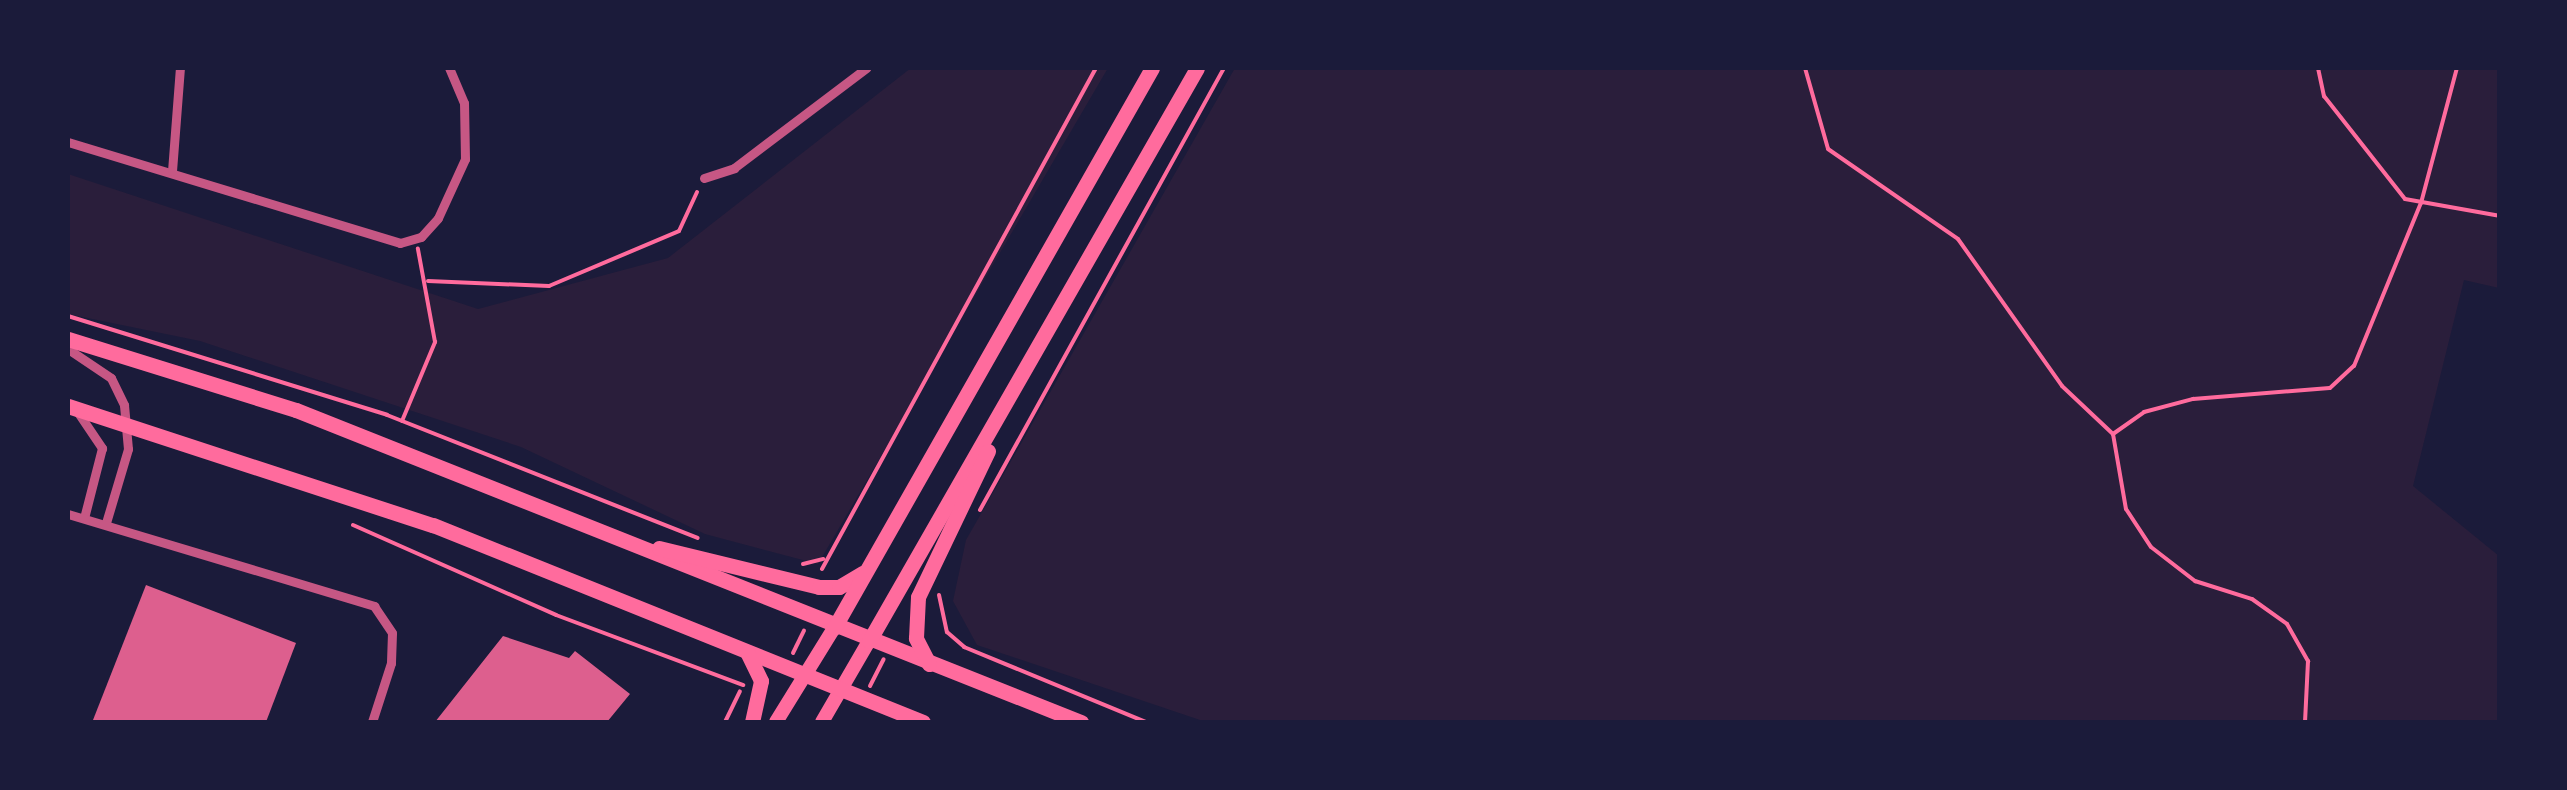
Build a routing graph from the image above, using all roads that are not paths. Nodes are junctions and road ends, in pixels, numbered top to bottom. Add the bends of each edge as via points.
1 (180, 68) edge
2 (449, 68) edge
3 (866, 68) edge
4 (1152, 68) edge
5 (1197, 68) edge
6 (68, 142) edge
7 (172, 171) junction
8 (704, 178) road end
9 (68, 339) edge
10 (68, 349) edge
11 (71, 407) edge
12 (127, 425) junction
13 (993, 432) junction
14 (68, 514) edge
15 (84, 518) junction
16 (106, 524) junction
17 (593, 530) junction
18 (867, 569) junction
19 (834, 628) junction
20 (870, 641) junction
21 (746, 650) junction
22 (930, 664) junction
23 (806, 676) junction
24 (841, 690) junction
25 (372, 722) edge
26 (752, 722) edge
27 (776, 722) edge
28 (822, 722) edge
29 (922, 722) edge
30 (1080, 722) edge

1 - 7 street
2 - 7 street via 464,103 464,159 438,218 415,239 400,243
3 - 8 street via 734,168
4 - 18 main road
5 - 13 main road
6 - 7 street
9 - 17 main road via 296,410
10 - 12 street via 110,378
11 - 12 main road
11 - 15 street via 102,448
12 - 16 street via 128,449
12 - 21 main road via 434,526
13 - 20 main road
13 - 22 main road via 982,473 918,598 916,638
14 - 15 street
15 - 16 street
16 - 25 street via 374,606 392,633 392,664
17 - 18 main road via 819,588 839,587
17 - 19 main road
18 - 19 main road
19 - 20 main road
19 - 23 main road
20 - 22 main road
20 - 24 main road
21 - 23 main road
21 - 26 main road via 761,681
22 - 30 main road
23 - 24 main road
23 - 27 main road
24 - 28 main road
24 - 29 main road

